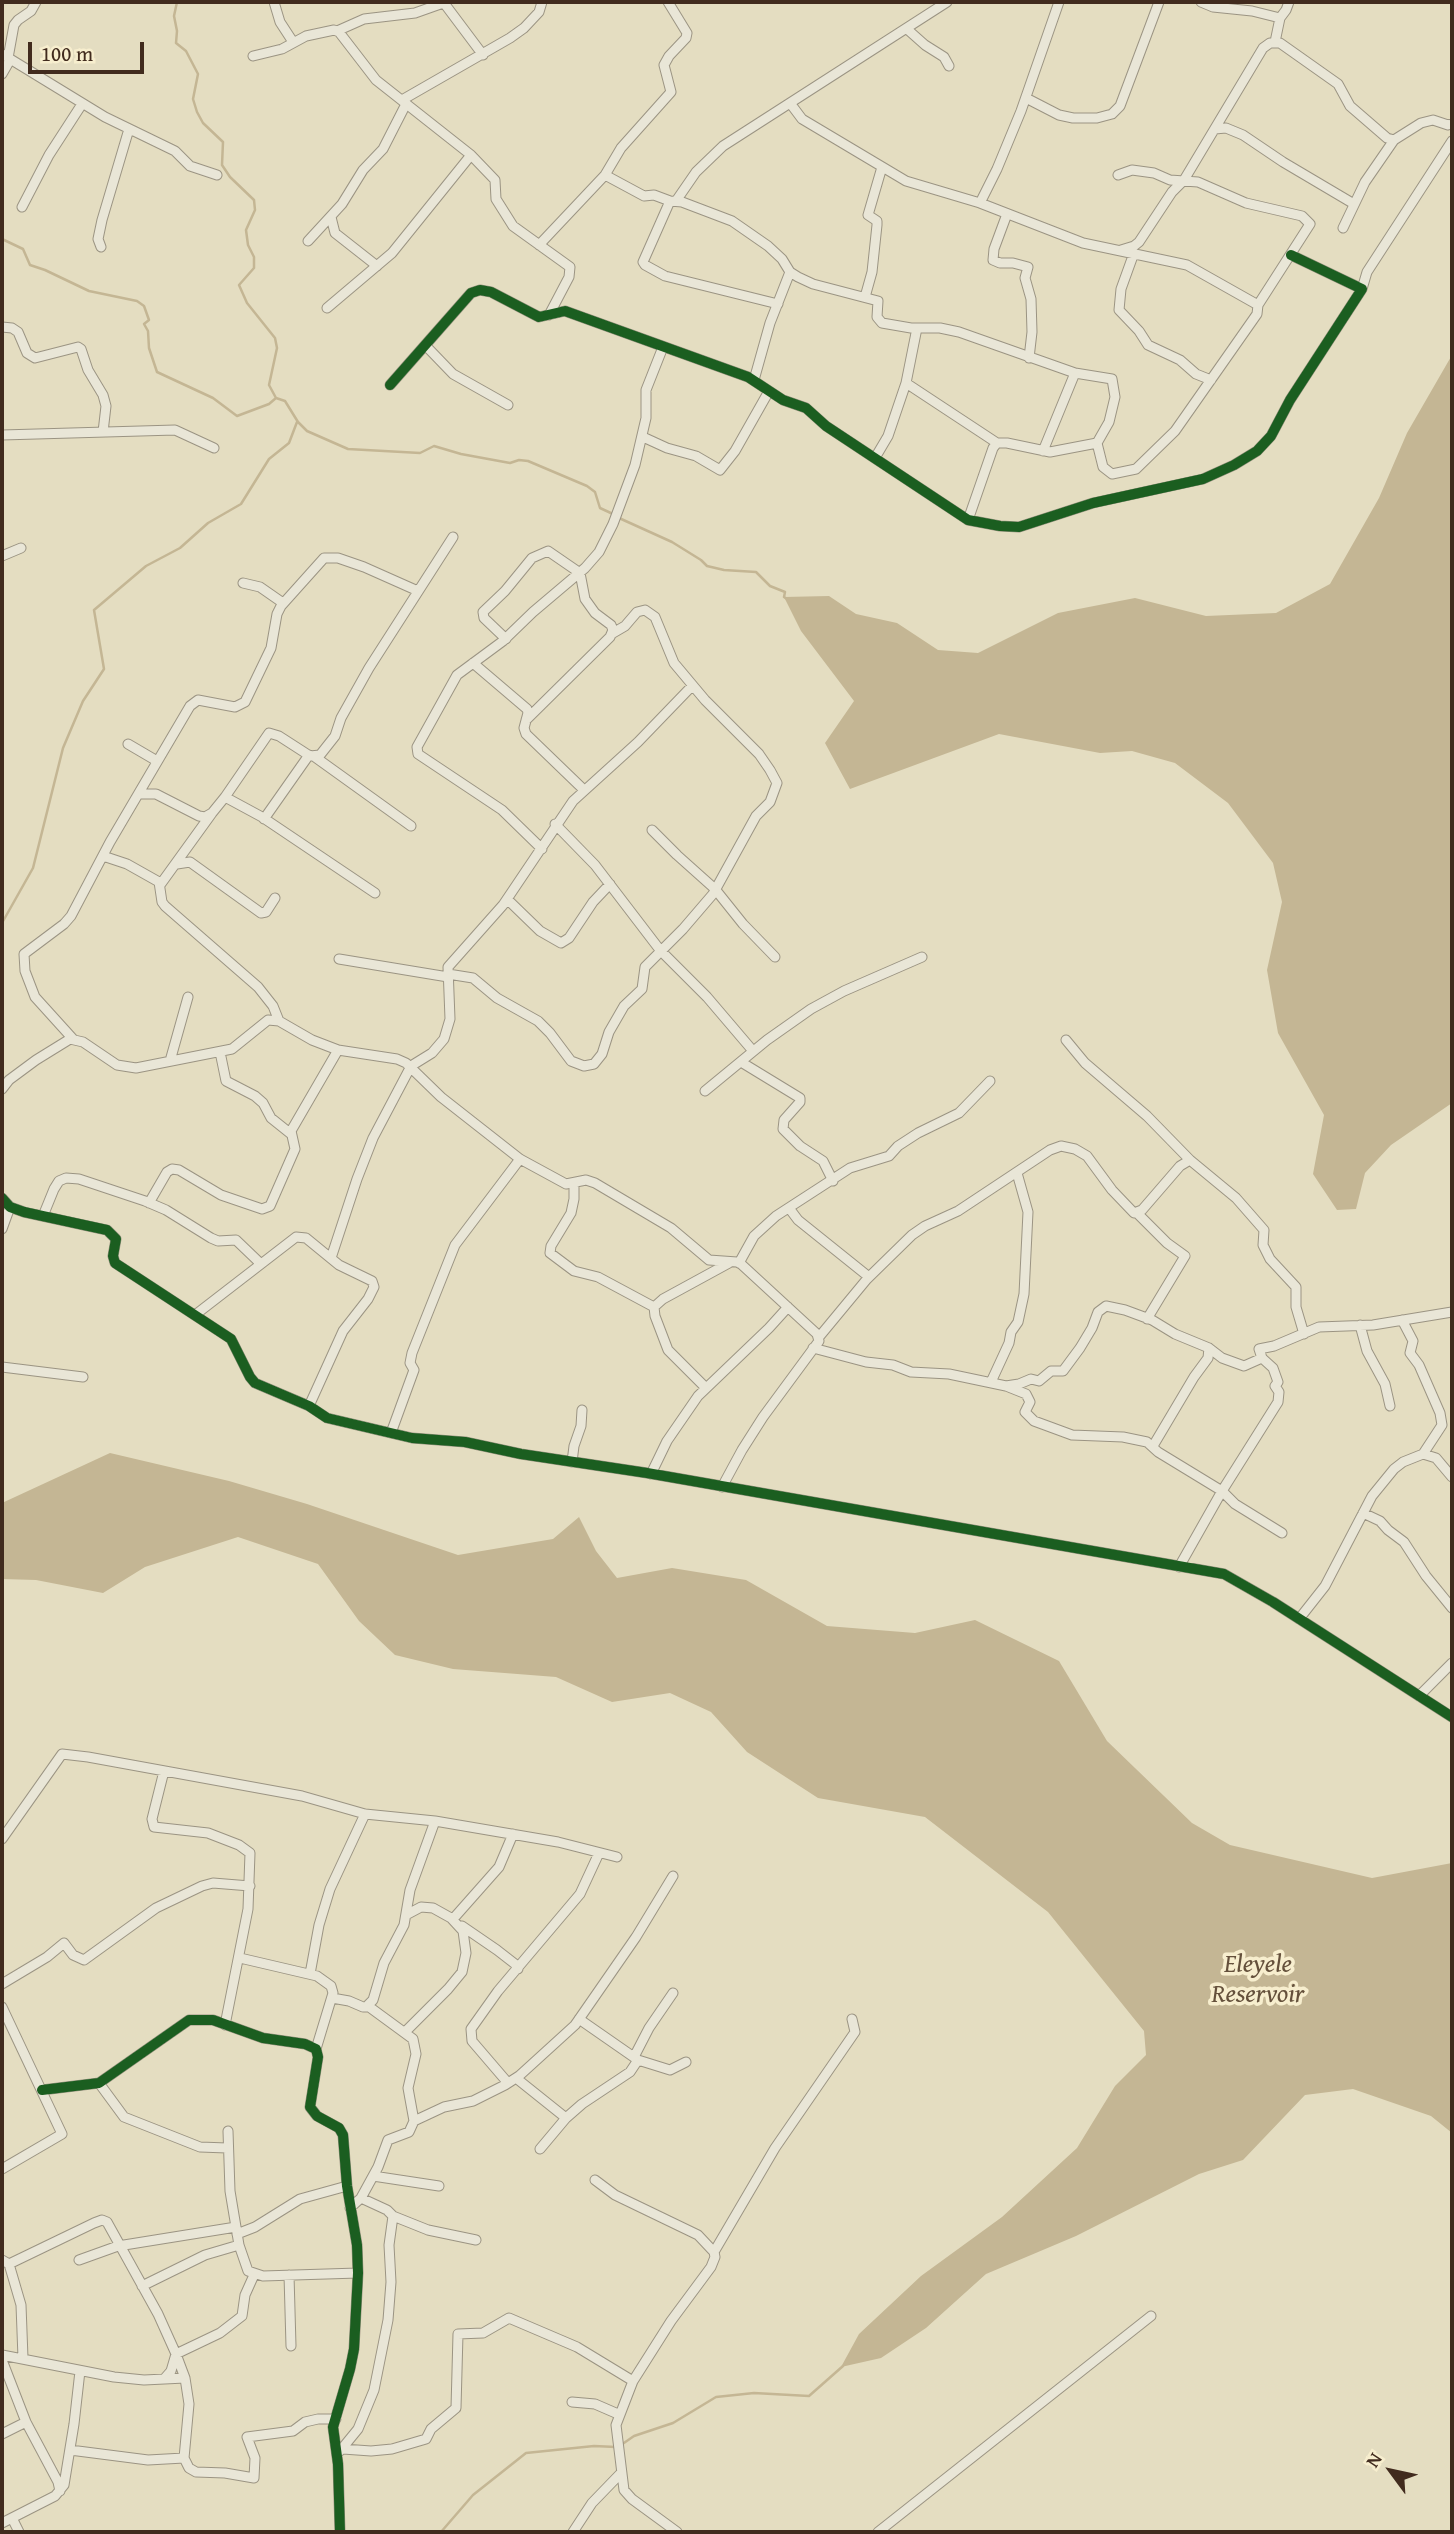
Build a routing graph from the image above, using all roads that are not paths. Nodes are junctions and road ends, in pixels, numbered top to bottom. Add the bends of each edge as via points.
1 (36, 2) edge
2 (274, 2) edge
3 (445, 2) edge
4 (542, 2) edge
5 (668, 2) edge
6 (947, 2) edge
7 (1059, 2) edge
8 (1159, 2) edge
9 (1201, 2) edge
10 (1289, 2) edge
11 (1280, 18) junction
12 (907, 29) junction
13 (337, 31) junction
14 (293, 42) junction
15 (1275, 42) junction
16 (483, 55) junction
17 (253, 56) dead end
18 (6, 58) edge
19 (949, 66) dead end
20 (2, 74) edge
21 (1026, 97) junction
22 (404, 102) junction
23 (790, 103) junction
24 (82, 104) junction
25 (1452, 124) edge
26 (129, 129) junction
27 (1215, 129) junction
28 (1394, 140) junction
29 (1452, 141) edge
30 (471, 155) junction
31 (882, 167) junction
32 (217, 175) dead end
33 (605, 175) junction
34 (1118, 175) dead end
35 (1184, 180) junction
36 (673, 201) junction
37 (980, 203) junction
38 (1353, 204) junction
39 (22, 207) dead end
40 (1007, 214) junction
41 (331, 217) junction
42 (1343, 228) dead end
43 (308, 241) dead end
44 (539, 245) junction
45 (101, 247) dead end
46 (1120, 251) junction
47 (1134, 253) junction
48 (1291, 255) junction
49 (377, 266) junction
50 (790, 272) junction
51 (1362, 289) junction
52 (865, 297) junction
53 (778, 304) junction
54 (1258, 306) junction
55 (327, 308) dead end
56 (549, 315) junction
57 (2, 327) edge
58 (917, 328) junction
59 (426, 346) junction
60 (663, 346) junction
61 (1029, 358) junction
62 (1075, 373) junction
63 (754, 380) junction
64 (1211, 380) junction
65 (906, 383) junction
66 (390, 385) dead end
67 (769, 391) junction
68 (509, 405) dead end
69 (103, 432) junction
70 (2, 435) edge
71 (643, 437) junction
72 (997, 443) junction
73 (1097, 443) junction
74 (214, 448) dead end
75 (1043, 451) junction
76 (875, 458) junction
77 (968, 520) junction
78 (453, 537) dead end
79 (21, 548) dead end
80 (2, 556) edge
81 (580, 573) junction
82 (243, 583) dead end
83 (418, 591) junction
84 (283, 603) junction
85 (613, 633) junction
86 (506, 639) junction
87 (472, 663) junction
88 (692, 686) junction
89 (526, 720) junction
90 (128, 744) dead end
91 (312, 756) junction
92 (157, 761) junction
93 (583, 789) junction
94 (140, 794) junction
95 (225, 797) junction
96 (212, 813) junction
97 (264, 819) junction
98 (555, 824) junction
99 (411, 826) dead end
100 (652, 830) dead end
101 (542, 849) junction
102 (103, 856) junction
103 (177, 864) junction
104 (610, 884) junction
105 (160, 885) junction
106 (715, 889) junction
107 (375, 893) dead end
108 (275, 898) dead end
109 (507, 899) junction
110 (660, 950) junction
111 (775, 957) dead end
112 (922, 957) dead end
113 (339, 959) dead end
114 (448, 976) junction
115 (188, 997) dead end
116 (279, 1021) junction
117 (73, 1039) junction
118 (1066, 1040) dead end
119 (338, 1050) junction
120 (753, 1051) junction
121 (220, 1052) junction
122 (170, 1061) junction
123 (741, 1062) junction
124 (411, 1066) junction
125 (990, 1081) dead end
126 (2, 1089) edge
127 (705, 1091) dead end
128 (291, 1134) junction
129 (520, 1158) junction
130 (1190, 1160) junction
131 (1017, 1173) junction
132 (832, 1181) junction
133 (574, 1184) junction
134 (2, 1198) edge
135 (149, 1203) junction
136 (10, 1207) junction
137 (789, 1208) junction
138 (1137, 1213) junction
139 (43, 1216) junction
140 (2, 1229) edge
141 (331, 1258) junction
142 (735, 1262) junction
143 (261, 1264) junction
144 (869, 1277) junction
145 (654, 1307) junction
146 (788, 1307) junction
147 (1452, 1312) edge
148 (195, 1315) junction
149 (1147, 1319) junction
150 (1402, 1320) junction
151 (1360, 1325) junction
152 (1304, 1334) junction
153 (819, 1337) junction
154 (813, 1348) junction
155 (1209, 1348) junction
156 (1262, 1358) junction
157 (2, 1367) edge
158 (83, 1377) dead end
159 (991, 1382) junction
160 (1006, 1386) junction
161 (706, 1388) junction
162 (309, 1406) junction
163 (1390, 1406) dead end
164 (582, 1409) dead end
165 (391, 1433) junction
166 (1153, 1446) junction
167 (1423, 1454) junction
168 (572, 1462) junction
169 (651, 1474) junction
170 (1452, 1477) edge
171 (722, 1487) junction
172 (1222, 1491) junction
173 (1363, 1513) junction
174 (1282, 1532) dead end
175 (1179, 1567) junction
176 (1452, 1608) edge
177 (1299, 1619) junction
178 (1452, 1663) edge
179 (1419, 1696) junction
180 (1452, 1717) edge
181 (164, 1770) junction
182 (365, 1814) junction
183 (435, 1821) junction
184 (513, 1834) junction
185 (2, 1839) edge
186 (599, 1853) junction
187 (617, 1857) dead end
188 (673, 1875) dead end
189 (250, 1886) junction
190 (406, 1915) junction
191 (455, 1921) junction
192 (240, 1958) junction
193 (518, 1969) junction
194 (310, 1974) junction
195 (2, 1984) edge
196 (673, 1993) dead end
197 (331, 1998) junction
198 (368, 2006) junction
199 (2, 2007) edge
200 (579, 2019) junction
201 (852, 2019) dead end
202 (5, 2021) edge
203 (225, 2025) junction
204 (405, 2032) junction
205 (316, 2049) junction
206 (636, 2058) junction
207 (686, 2062) dead end
208 (512, 2080) junction
209 (99, 2083) junction
210 (43, 2090) junction
211 (566, 2118) junction
212 (414, 2122) junction
213 (228, 2131) dead end
214 (227, 2148) junction
215 (540, 2149) dead end
216 (2, 2169) edge
217 (373, 2176) junction
218 (595, 2180) dead end
219 (347, 2186) junction
220 (439, 2186) dead end
221 (361, 2198) junction
222 (351, 2208) junction
223 (393, 2216) junction
224 (238, 2235) junction
225 (477, 2239) dead end
226 (118, 2246) junction
227 (714, 2252) junction
228 (79, 2260) dead end
229 (5, 2262) edge
230 (358, 2273) junction
231 (254, 2274) junction
232 (289, 2275) junction
233 (142, 2286) junction
234 (1152, 2316) dead end
235 (291, 2346) dead end
236 (176, 2354) junction
237 (2, 2358) edge
238 (23, 2358) junction
239 (80, 2371) junction
240 (185, 2378) junction
241 (163, 2379) junction
242 (633, 2381) junction
243 (572, 2402) dead end
244 (618, 2414) junction
245 (335, 2419) junction
246 (26, 2422) junction
247 (2, 2434) edge
248 (70, 2449) junction
249 (340, 2452) junction
250 (184, 2458) junction
251 (621, 2473) junction
252 (61, 2491) junction
253 (12, 2518) junction
254 (2, 2523) edge
255 (19, 2532) edge
256 (340, 2532) edge
257 (573, 2532) edge
258 (677, 2532) edge
259 (878, 2532) edge

1 - 18 street via 14,25
2 - 14 street
3 - 13 street via 415,13 364,19
3 - 16 street
4 - 16 street via 524,28
5 - 33 street via 687,33 664,65 671,92 621,148
6 - 12 street
7 - 21 street
8 - 21 street via 1120,106 1112,114 1073,118
9 - 11 street
10 - 11 street
11 - 15 street
12 - 19 street
12 - 23 street
13 - 14 street
13 - 22 street via 370,74
14 - 17 street
15 - 27 street via 1263,48
15 - 28 street via 1338,84 1355,112
16 - 22 street
18 - 20 street
18 - 24 street
21 - 37 street
22 - 30 street
22 - 41 street via 383,149
23 - 31 street via 802,119
23 - 36 street via 723,146
24 - 26 street
24 - 39 street
25 - 28 street via 1421,123
26 - 32 street via 175,151 190,166
26 - 45 street via 102,220
27 - 35 street
27 - 38 street via 1243,135
28 - 38 street
29 - 51 street via 1367,272
30 - 44 street via 495,180 496,199 507,218
30 - 49 street
31 - 37 street via 906,181
31 - 52 street via 869,215 877,225
33 - 36 street via 644,197
33 - 44 street
34 - 35 street via 1132,170
35 - 46 street via 1139,242
35 - 48 street via 1198,181 1246,203 1302,216 1310,224
36 - 50 street via 732,221 768,246
36 - 53 street via 644,264 665,276
37 - 40 street
38 - 42 street
40 - 46 street via 1083,243
40 - 61 street via 993,260 1028,267
41 - 43 street
41 - 49 street via 335,233
44 - 56 street via 571,270
46 - 47 street
47 - 54 street via 1187,265
47 - 64 street via 1119,310 1148,345
48 - 51 street
48 - 54 street
49 - 55 street
50 - 52 street via 813,284
50 - 53 street
51 - 77 street via 1271,436 1234,465 1203,479 1093,503 1019,527
52 - 58 street via 878,300 877,317 882,323
53 - 63 street
54 - 64 street
56 - 59 street via 539,317 491,292 475,290
56 - 60 street via 565,312
57 - 69 street via 18,332 27,353 35,358 81,349 106,406
58 - 61 street via 959,332
58 - 65 street
59 - 66 street
59 - 68 street via 453,374
60 - 63 street
60 - 71 street via 646,390
61 - 62 street
62 - 73 street via 1112,379 1115,397 1109,422
62 - 75 street
63 - 67 street
64 - 73 street via 1170,439 1136,469 1112,474 1103,467
65 - 72 street
65 - 76 street via 888,436
67 - 71 street via 720,470
67 - 76 street via 806,408
69 - 70 street
69 - 74 street via 175,430
71 - 81 street via 613,524 599,552
72 - 75 street
72 - 77 street
73 - 75 street
76 - 77 street
78 - 83 street
79 - 80 street
81 - 85 street via 585,599 611,625
81 - 86 street
81 - 86 street via 548,551 532,558 483,612
82 - 84 street via 260,587
83 - 84 street via 330,557 320,561
83 - 91 street via 369,668 335,736 320,755
84 - 92 street via 271,648 245,702 235,707 198,700
85 - 88 street via 645,610 655,617 674,663
85 - 89 street
86 - 87 street
87 - 89 street via 527,709
87 - 101 street via 452,681 416,751 502,810
88 - 93 street via 638,743
88 - 106 street via 759,754 776,783 770,802 757,816
89 - 93 street via 526,734
90 - 92 street
91 - 95 street via 269,733
91 - 97 street
91 - 99 street
92 - 94 street
93 - 98 street
94 - 96 street via 156,794 199,816
94 - 102 street
95 - 96 street
95 - 97 street
96 - 103 street
97 - 107 street
98 - 101 street
98 - 104 street
100 - 106 street
101 - 109 street
102 - 105 street via 127,864
102 - 117 street via 71,916 23,957 35,997
103 - 105 street
103 - 108 street via 190,862 261,913
104 - 109 street via 561,943 540,931
104 - 110 street
105 - 116 street via 164,906 258,987
106 - 110 street via 698,914
106 - 111 street
109 - 114 street via 452,961
110 - 114 street via 644,971 642,989 624,1006 609,1032 600,1058 589,1066 568,1059 544,1026 497,999 473,978
110 - 120 street
112 - 120 street via 822,1003
113 - 114 street
114 - 124 street via 450,1020 444,1038 432,1053
115 - 122 street
116 - 119 street
116 - 121 street via 264,1022 236,1047
117 - 122 street via 124,1067
117 - 126 street via 36,1060
118 - 130 street
119 - 124 street via 397,1059
119 - 128 street
120 - 123 street
121 - 122 street
121 - 128 street via 226,1081 255,1096
123 - 127 street
123 - 132 street via 800,1098 783,1129 822,1161
124 - 129 street via 441,1097
124 - 141 street via 370,1146
125 - 132 street via 962,1111 918,1133 889,1156 850,1168
128 - 135 street via 295,1149 266,1208 221,1195 172,1169
129 - 133 street
129 - 165 street via 455,1245 409,1360 414,1370
130 - 138 street
130 - 152 street via 1236,1198 1264,1230 1263,1245 1270,1259 1296,1287
131 - 138 street via 1050,1150 1061,1146 1075,1149
131 - 144 street via 912,1235
131 - 159 street via 1028,1212 1024,1294 1018,1322
132 - 137 street
133 - 142 street via 595,1183 671,1228 709,1260
133 - 145 street via 571,1213 550,1253 574,1271 598,1277
134 - 136 street
135 - 139 street via 66,1178 54,1189
135 - 143 street via 218,1241 236,1240
136 - 139 street
136 - 140 street
137 - 142 street via 754,1236
137 - 144 street
138 - 149 street via 1185,1256
139 - 148 street via 107,1230 116,1239 114,1263
141 - 143 street via 298,1237
141 - 162 street via 372,1281 374,1287 343,1331
142 - 145 street
142 - 146 street
143 - 148 street
144 - 153 street
145 - 161 street via 668,1350
146 - 153 street
146 - 161 street
147 - 150 street
148 - 162 street via 231,1339 255,1383
149 - 155 street
149 - 160 street via 1103,1307 1063,1371 1051,1371 1039,1381
150 - 151 street
150 - 167 street via 1413,1341 1410,1353 1442,1425
151 - 152 street via 1319,1327
151 - 163 street
152 - 156 street via 1259,1349
153 - 154 street
154 - 159 street via 911,1372
154 - 171 street via 763,1417
155 - 156 street via 1222,1359 1244,1366
155 - 166 street via 1208,1358
156 - 172 street via 1273,1368 1279,1396
157 - 158 street
159 - 160 street
160 - 166 street via 1026,1394 1030,1402 1025,1412 1054,1430 1123,1437
161 - 169 street via 667,1441
162 - 165 street via 327,1418
164 - 168 street
165 - 168 street
166 - 172 street
167 - 170 street via 1436,1458
167 - 173 street via 1394,1469
168 - 169 street
169 - 171 street
171 - 175 street
172 - 174 street
172 - 175 street
173 - 176 street via 1404,1542
173 - 177 street via 1325,1586
175 - 177 street via 1231,1577
177 - 179 street
178 - 179 street
179 - 180 street
181 - 182 street via 302,1796
181 - 185 street via 62,1754
181 - 189 street via 154,1827 208,1833 248,1850
182 - 183 street
182 - 194 street via 330,1889
183 - 184 street
183 - 190 street via 416,1869
184 - 186 street
184 - 191 street via 499,1867
186 - 187 street
186 - 193 street via 580,1894
188 - 200 street
189 - 192 street
189 - 195 street via 202,1886 156,1908 84,1960 64,1943
190 - 191 street via 421,1907 433,1908
190 - 198 street
191 - 193 street
191 - 204 street via 466,1938 462,1972
192 - 194 street
192 - 203 street
193 - 208 street via 471,2029 472,2041
194 - 197 street via 331,1986
196 - 206 street via 649,2028
197 - 198 street
197 - 205 street
198 - 204 street
199 - 202 street
200 - 206 street
200 - 208 street
201 - 227 street via 855,2032 775,2148
202 - 210 street
203 - 205 street
203 - 209 street via 207,2019 186,2021
204 - 212 street via 413,2039 416,2053 408,2088
205 - 219 street via 310,2107 343,2135
206 - 207 street via 670,2070
206 - 211 street via 630,2072
208 - 211 street
208 - 212 street via 473,2101 444,2107
209 - 210 street
209 - 214 street via 124,2116 200,2147
210 - 216 street via 62,2134
211 - 215 street
212 - 217 street via 409,2132 388,2140
213 - 214 street
214 - 224 street
217 - 220 street
217 - 221 street
218 - 227 street via 615,2195 698,2235
219 - 222 street
219 - 224 street via 300,2199
221 - 222 street
221 - 223 street
222 - 230 street
223 - 225 street via 428,2230
223 - 249 street via 390,2295 380,2369 358,2429
224 - 226 street
224 - 231 street via 245,2266
224 - 233 street
226 - 228 street
226 - 229 street via 107,2222 100,2221
226 - 233 street
227 - 242 street via 711,2267
229 - 238 street via 21,2305
230 - 232 street
230 - 245 street via 354,2350
231 - 232 street
231 - 236 street via 242,2315 220,2333
232 - 235 street
233 - 236 street
234 - 259 street
236 - 240 street
236 - 241 street
237 - 238 street
237 - 246 street
238 - 239 street
239 - 241 street
239 - 248 street
240 - 241 street
240 - 250 street via 189,2404
242 - 244 street
242 - 249 street via 578,2347 509,2318 483,2333 458,2334 456,2407 426,2438 392,2449
243 - 244 street via 595,2404
244 - 251 street via 615,2425
245 - 249 street via 332,2427
245 - 250 street via 247,2437 255,2458 254,2478 196,2472
246 - 247 street
246 - 252 street
248 - 250 street via 148,2460
248 - 252 street
249 - 256 street
251 - 257 street via 592,2503
251 - 258 street via 624,2490 632,2499
252 - 253 street
253 - 254 street
253 - 255 street

